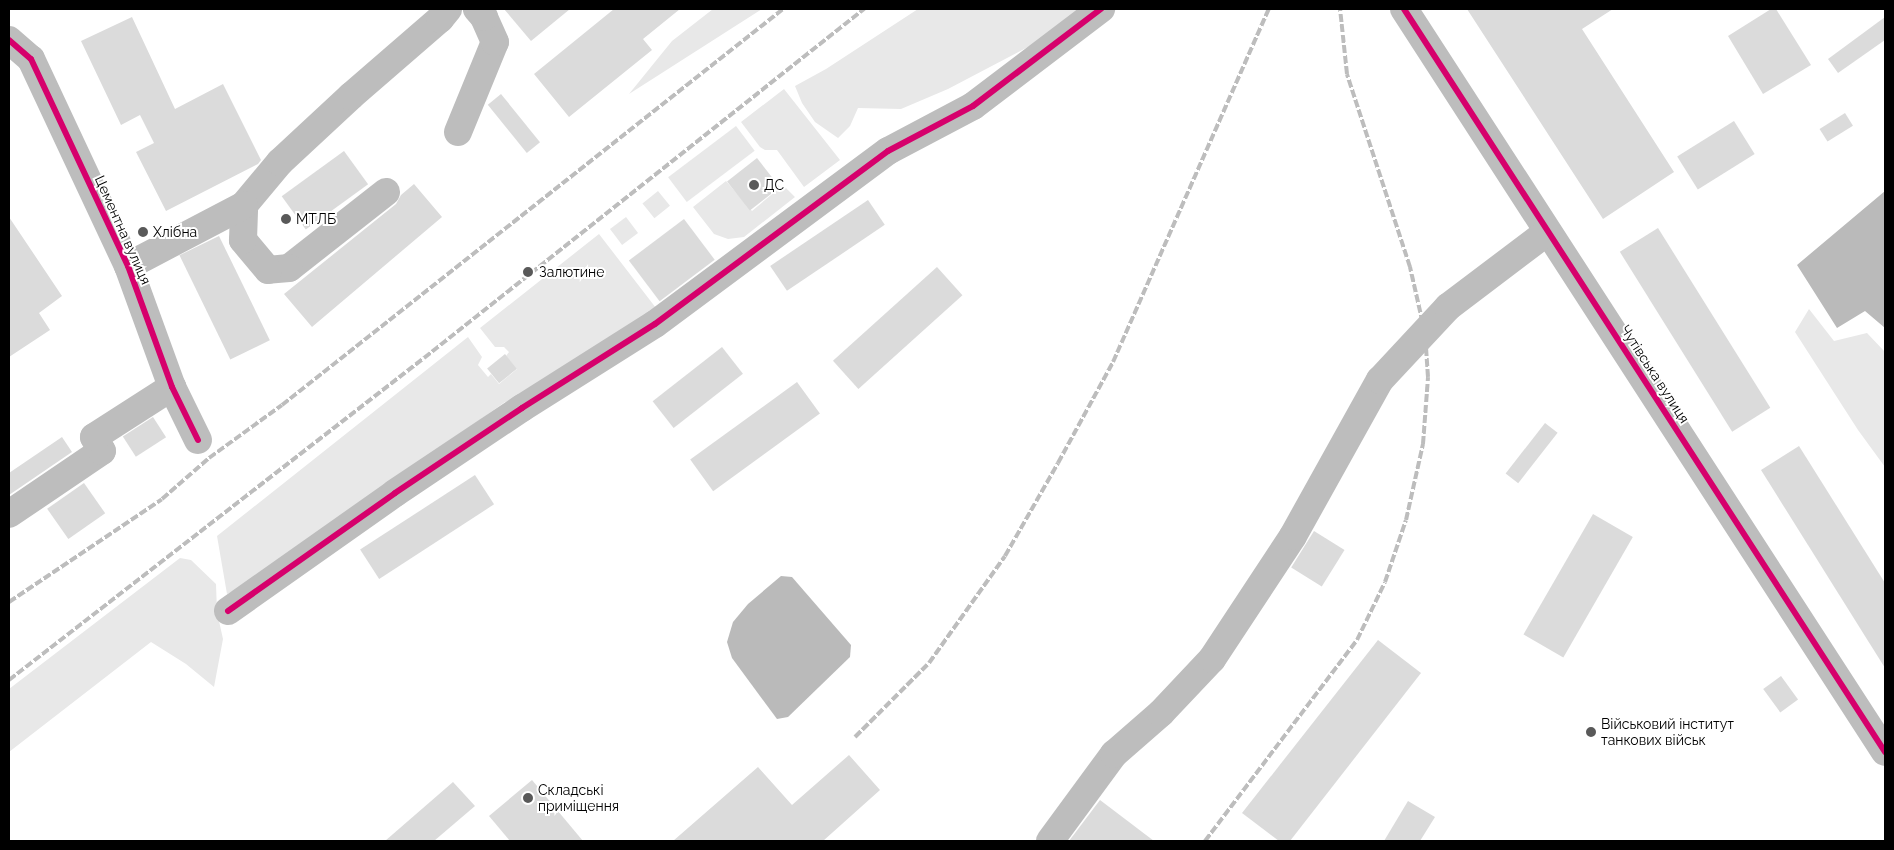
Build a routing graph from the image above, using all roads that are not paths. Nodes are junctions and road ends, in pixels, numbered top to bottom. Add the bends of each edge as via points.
1 (448, 9) edge
2 (477, 9) edge
3 (1100, 9) edge
4 (1404, 9) edge
5 (9, 40) edge
6 (458, 132) dead end
7 (386, 192) dead end
8 (244, 205) junction
9 (1547, 232) junction
10 (128, 266) junction
11 (172, 387) junction
12 (198, 440) dead end
13 (9, 514) edge
14 (228, 611) dead end
15 (1885, 752) edge
16 (1050, 841) edge

1 - 8 street via 280,162
2 - 6 street via 495,42
3 - 14 street via 972,106 888,150 655,324 522,408
4 - 9 street, Чутівська вулиця
5 - 10 street, Цементна вулиця via 31,59
7 - 8 street via 289,268 282,269 268,270 243,240
8 - 10 street
9 - 15 street, Чутівська вулиця
9 - 16 street via 1448,307 1380,380 1293,536 1212,659 1161,713 1114,754
10 - 11 street, Цементна вулиця
11 - 12 street, Цементна вулиця
11 - 13 street via 94,437 102,451

